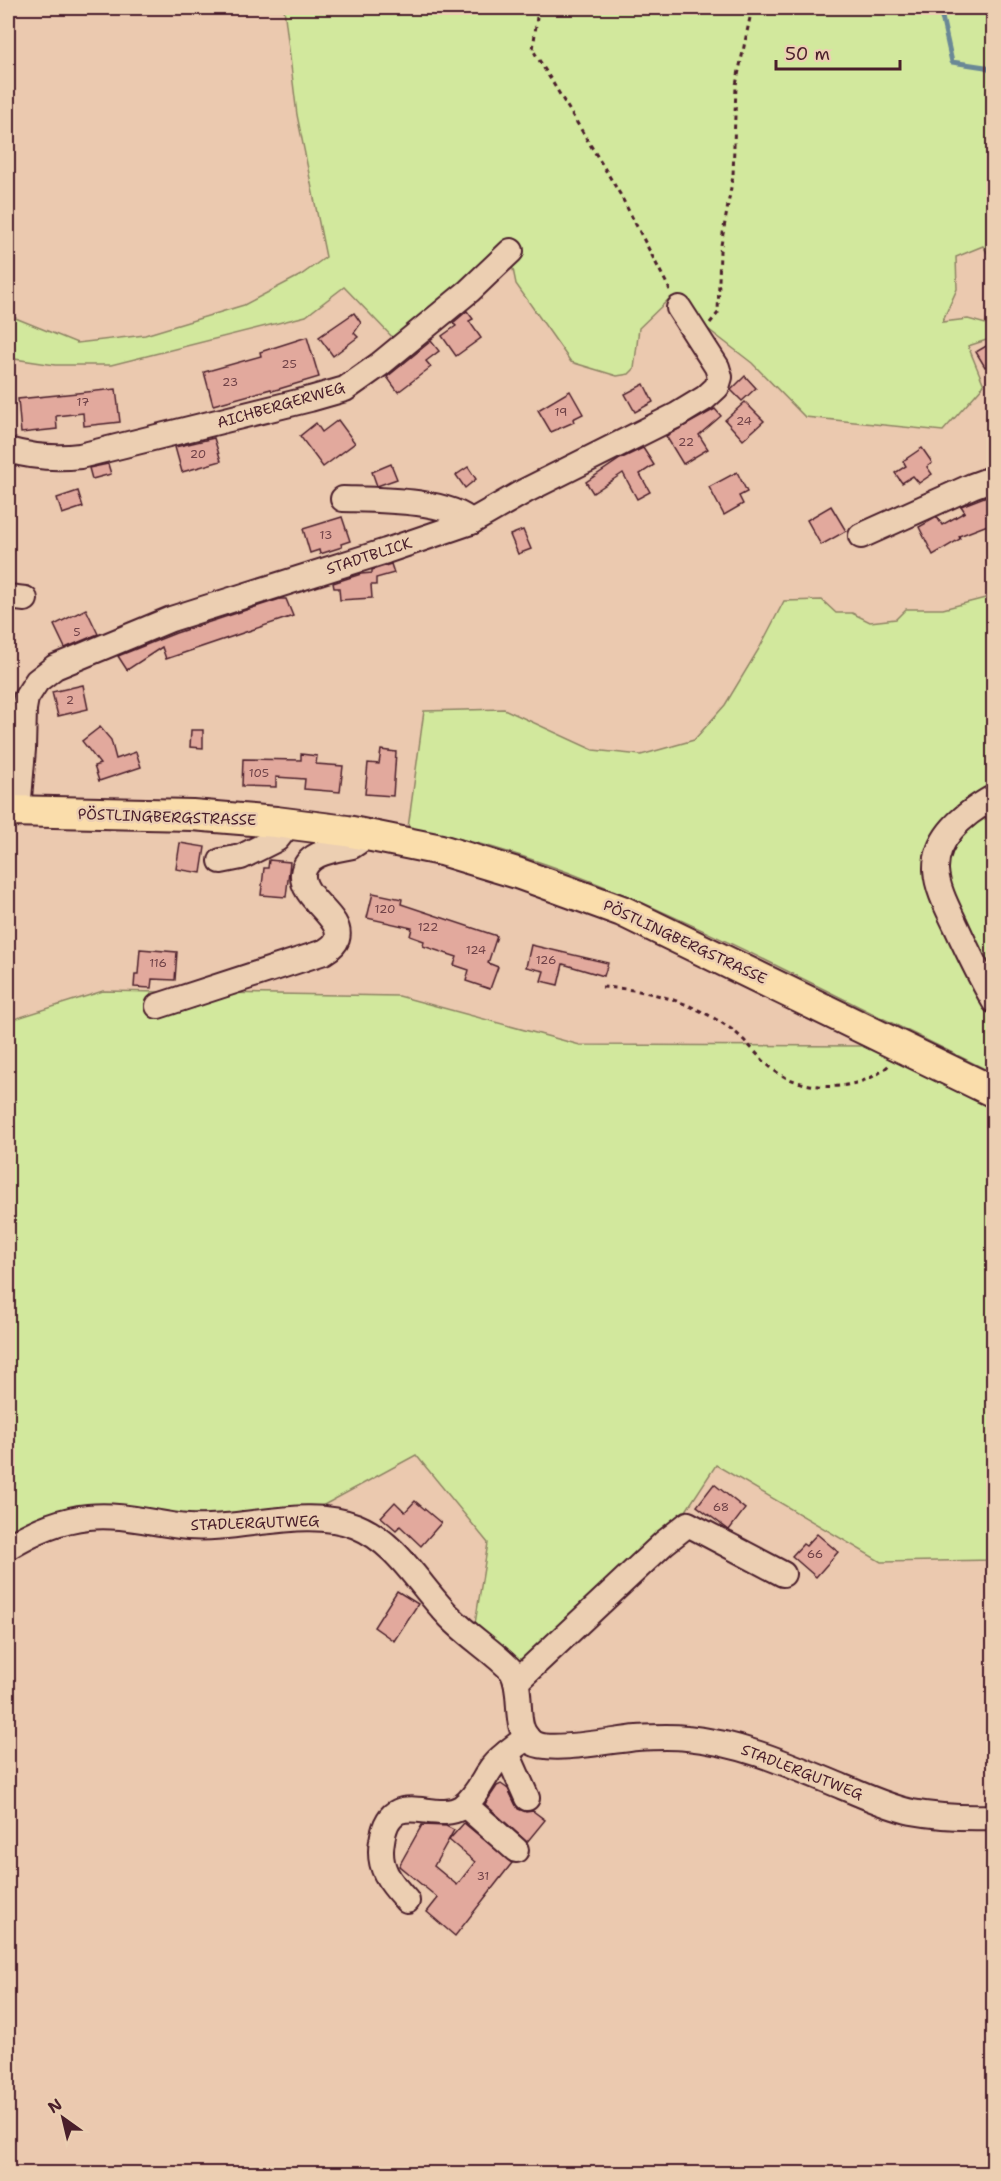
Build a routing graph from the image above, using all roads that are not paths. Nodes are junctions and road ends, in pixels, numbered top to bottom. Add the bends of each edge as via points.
1 (511, 251) dead end
2 (680, 308) road end
3 (8, 450) edge
4 (993, 478) edge
5 (343, 499) dead end
6 (471, 522) junction
7 (861, 536) dead end
8 (993, 797) edge
9 (14, 808) edge
10 (289, 824) junction
11 (361, 834) junction
12 (221, 861) dead end
13 (993, 1001) edge
14 (158, 1006) dead end
15 (993, 1092) edge
16 (8, 1547) edge
17 (783, 1574) dead end
18 (517, 1681) junction
19 (527, 1737) junction
20 (507, 1753) junction
21 (528, 1798) dead end
22 (465, 1805) junction
23 (993, 1817) edge
24 (516, 1850) dead end
25 (407, 1901) dead end

1 - 3 street, AICHBERGERWEG via 448,309 345,389 80,456 55,459
2 - 6 street, STADTBLICK via 717,367 717,387 677,415
4 - 7 street
5 - 6 street via 431,506 465,516
6 - 9 street, STADTBLICK via 171,619 55,667 37,681 26,698
8 - 13 street via 950,832 936,870 949,910
9 - 10 main road, PÖSTLINGBERGSTRASSE via 192,815
10 - 11 main road, PÖSTLINGBERGSTRASSE
10 - 12 street via 277,839 241,857
11 - 14 street via 352,846 314,857 303,873 306,890 337,932 332,947
11 - 15 main road, PÖSTLINGBERGSTRASSE via 441,850 622,911
16 - 18 street, STADLERGUTWEG via 42,1529 86,1517 189,1527 303,1519 348,1524 394,1551 448,1616 503,1662
17 - 18 street via 688,1524
18 - 19 street via 520,1722
19 - 20 street
19 - 23 street, STADLERGUTWEG via 534,1744 557,1747 638,1738 710,1741 761,1754 911,1812
20 - 21 street
20 - 22 street
22 - 24 street
22 - 25 street via 451,1813 400,1811 387,1823 381,1847 383,1871

